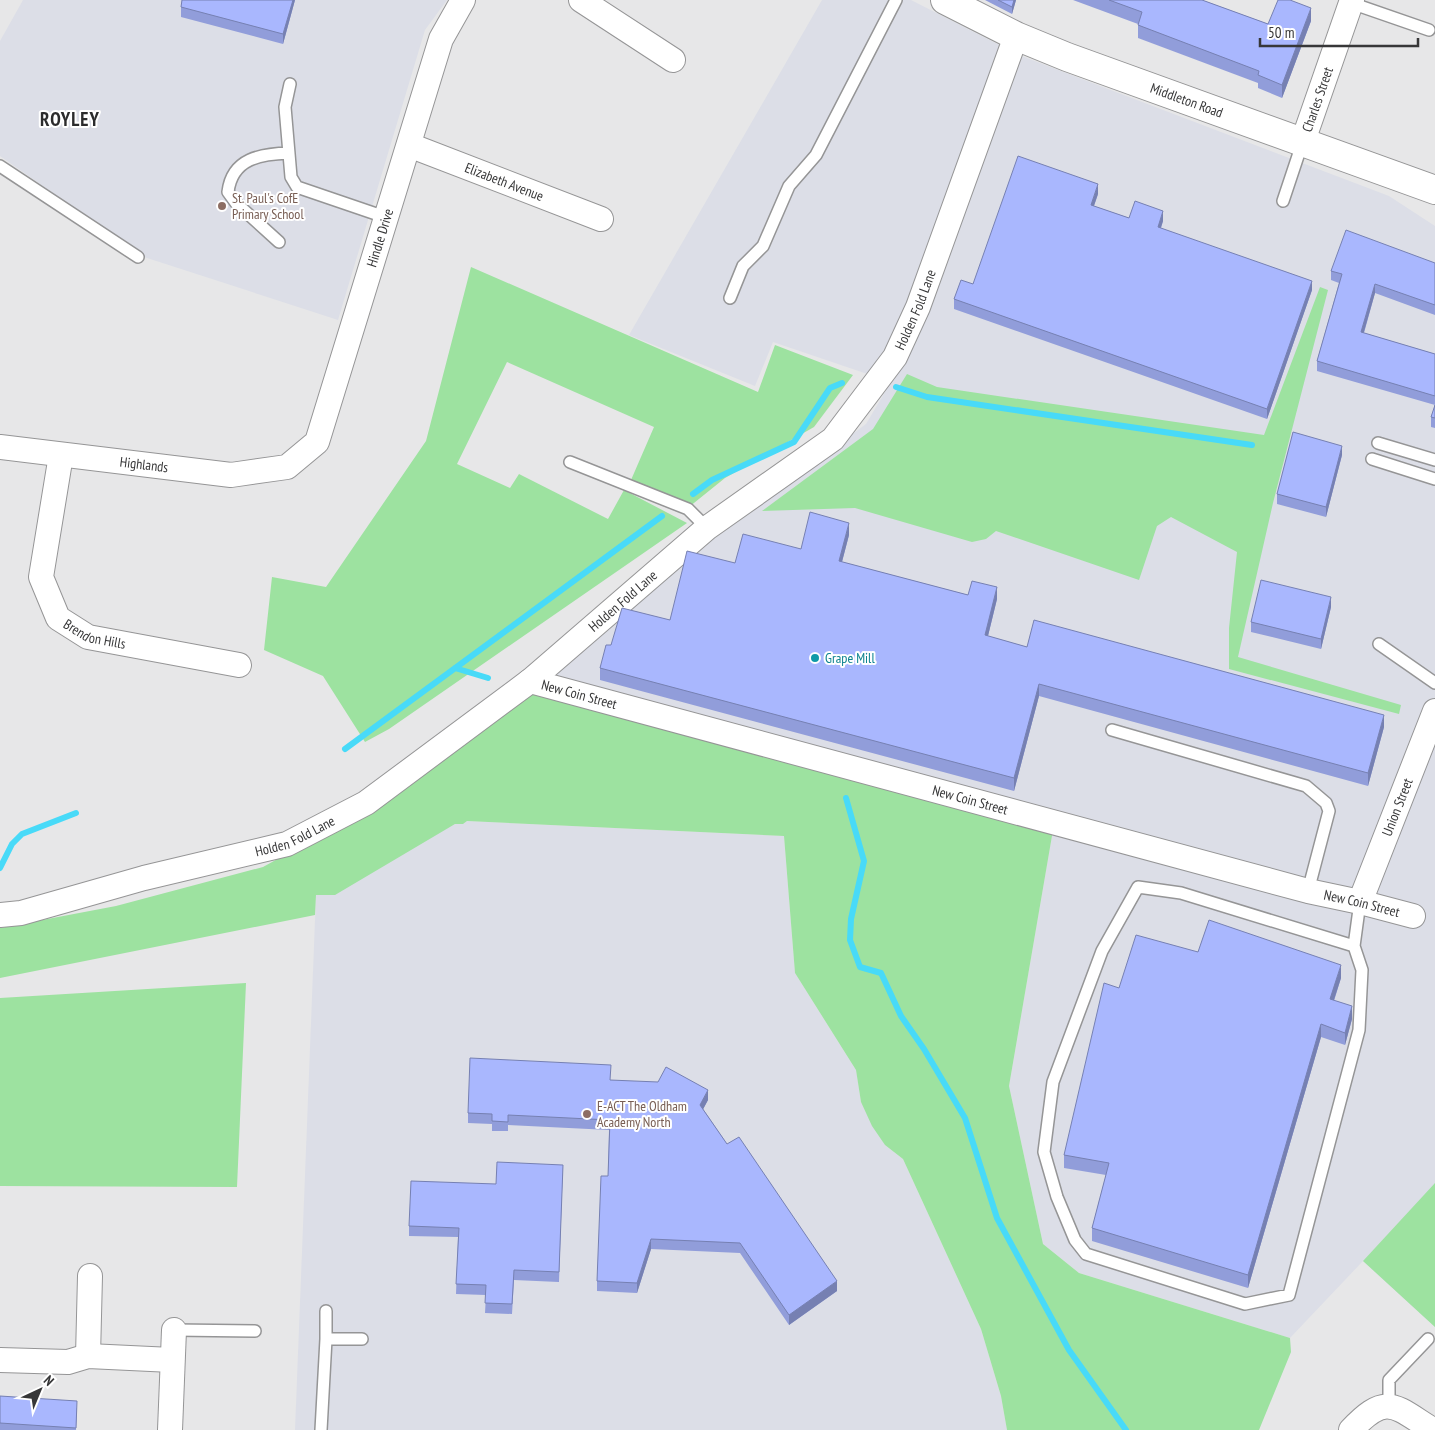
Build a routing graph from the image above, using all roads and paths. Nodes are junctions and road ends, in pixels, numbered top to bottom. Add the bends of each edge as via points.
1 (463, 0) edge
2 (581, 0) edge
3 (896, 0) edge
4 (945, 0) edge
5 (1346, 2) edge
6 (1430, 30) dead end
7 (1016, 36) junction
8 (673, 60) dead end
9 (290, 84) dead end
10 (1303, 142) junction
11 (409, 145) junction
12 (289, 153) junction
13 (0, 166) edge
14 (1435, 190) edge
15 (1283, 201) dead end
16 (386, 217) junction
17 (601, 219) dead end
18 (279, 242) dead end
19 (138, 257) dead end
20 (730, 298) dead end
21 (1378, 442) dead end
22 (0, 447) edge
23 (62, 455) junction
24 (1372, 459) dead end
25 (1435, 460) edge
26 (570, 462) dead end
27 (286, 467) joint
28 (1435, 479) edge
29 (707, 528) junction
30 (1379, 644) dead end
31 (239, 665) dead end
32 (530, 681) junction
33 (1435, 683) edge
34 (1435, 711) edge
35 (1112, 730) dead end
36 (1308, 891) junction
37 (1360, 902) junction
38 (0, 915) edge
39 (1413, 916) dead end
40 (1354, 946) junction
41 (90, 1276) dead end
42 (326, 1311) dead end
43 (174, 1330) joint
44 (255, 1331) dead end
45 (362, 1338) dead end
46 (1428, 1339) dead end
47 (326, 1340) junction
48 (88, 1356) junction
49 (0, 1360) edge
50 (172, 1360) junction
51 (1390, 1408) junction
52 (170, 1430) edge
53 (322, 1430) edge
54 (1351, 1430) edge
55 (1433, 1430) edge

1 - 11 street, Hindle Drive via 441,39
2 - 8 street
3 - 20 lane via 816,155 789,186 763,246 743,266
4 - 7 main road, Middleton Road
5 - 6 lane
5 - 10 street, Charles Street
7 - 10 main road, Middleton Road
7 - 29 street, Holden Fold Lane via 918,307 895,357 833,439
9 - 12 lane via 285,107
10 - 14 main road, Middleton Road
10 - 15 lane
11 - 16 street, Hindle Drive
11 - 17 street, Elizabeth Avenue
12 - 16 lane via 291,177 297,187
12 - 18 lane via 262,154 251,158 238,167 229,182 228,192 236,203
13 - 19 lane
16 - 27 street, Hindle Drive via 317,442
21 - 25 lane
22 - 23 street, Highlands
23 - 27 street, Highlands via 230,475
23 - 31 street, Brendon Hills via 41,577 58,618 88,637
24 - 28 lane
26 - 29 lane via 688,509
29 - 32 street, Holden Fold Lane
30 - 33 lane
32 - 36 street, New Coin Street
32 - 38 street, Holden Fold Lane via 366,803 287,844 144,878 21,913
34 - 37 street, Union Street
35 - 36 lane via 1306,786 1326,803 1329,811
36 - 37 street, New Coin Street
37 - 39 street, New Coin Street
37 - 40 lane
40 - 40 lane via 1362,970 1358,1030 1289,1294 1245,1304 1086,1254 1074,1240 1044,1152 1052,1082 1102,952 1138,887 1181,893
41 - 48 street
42 - 47 lane
43 - 44 lane
43 - 50 street
45 - 47 lane
46 - 51 lane via 1389,1380
47 - 53 lane
48 - 49 street via 68,1362
48 - 50 street
50 - 52 street
51 - 54 street via 1381,1406 1369,1411
51 - 55 street via 1397,1408

